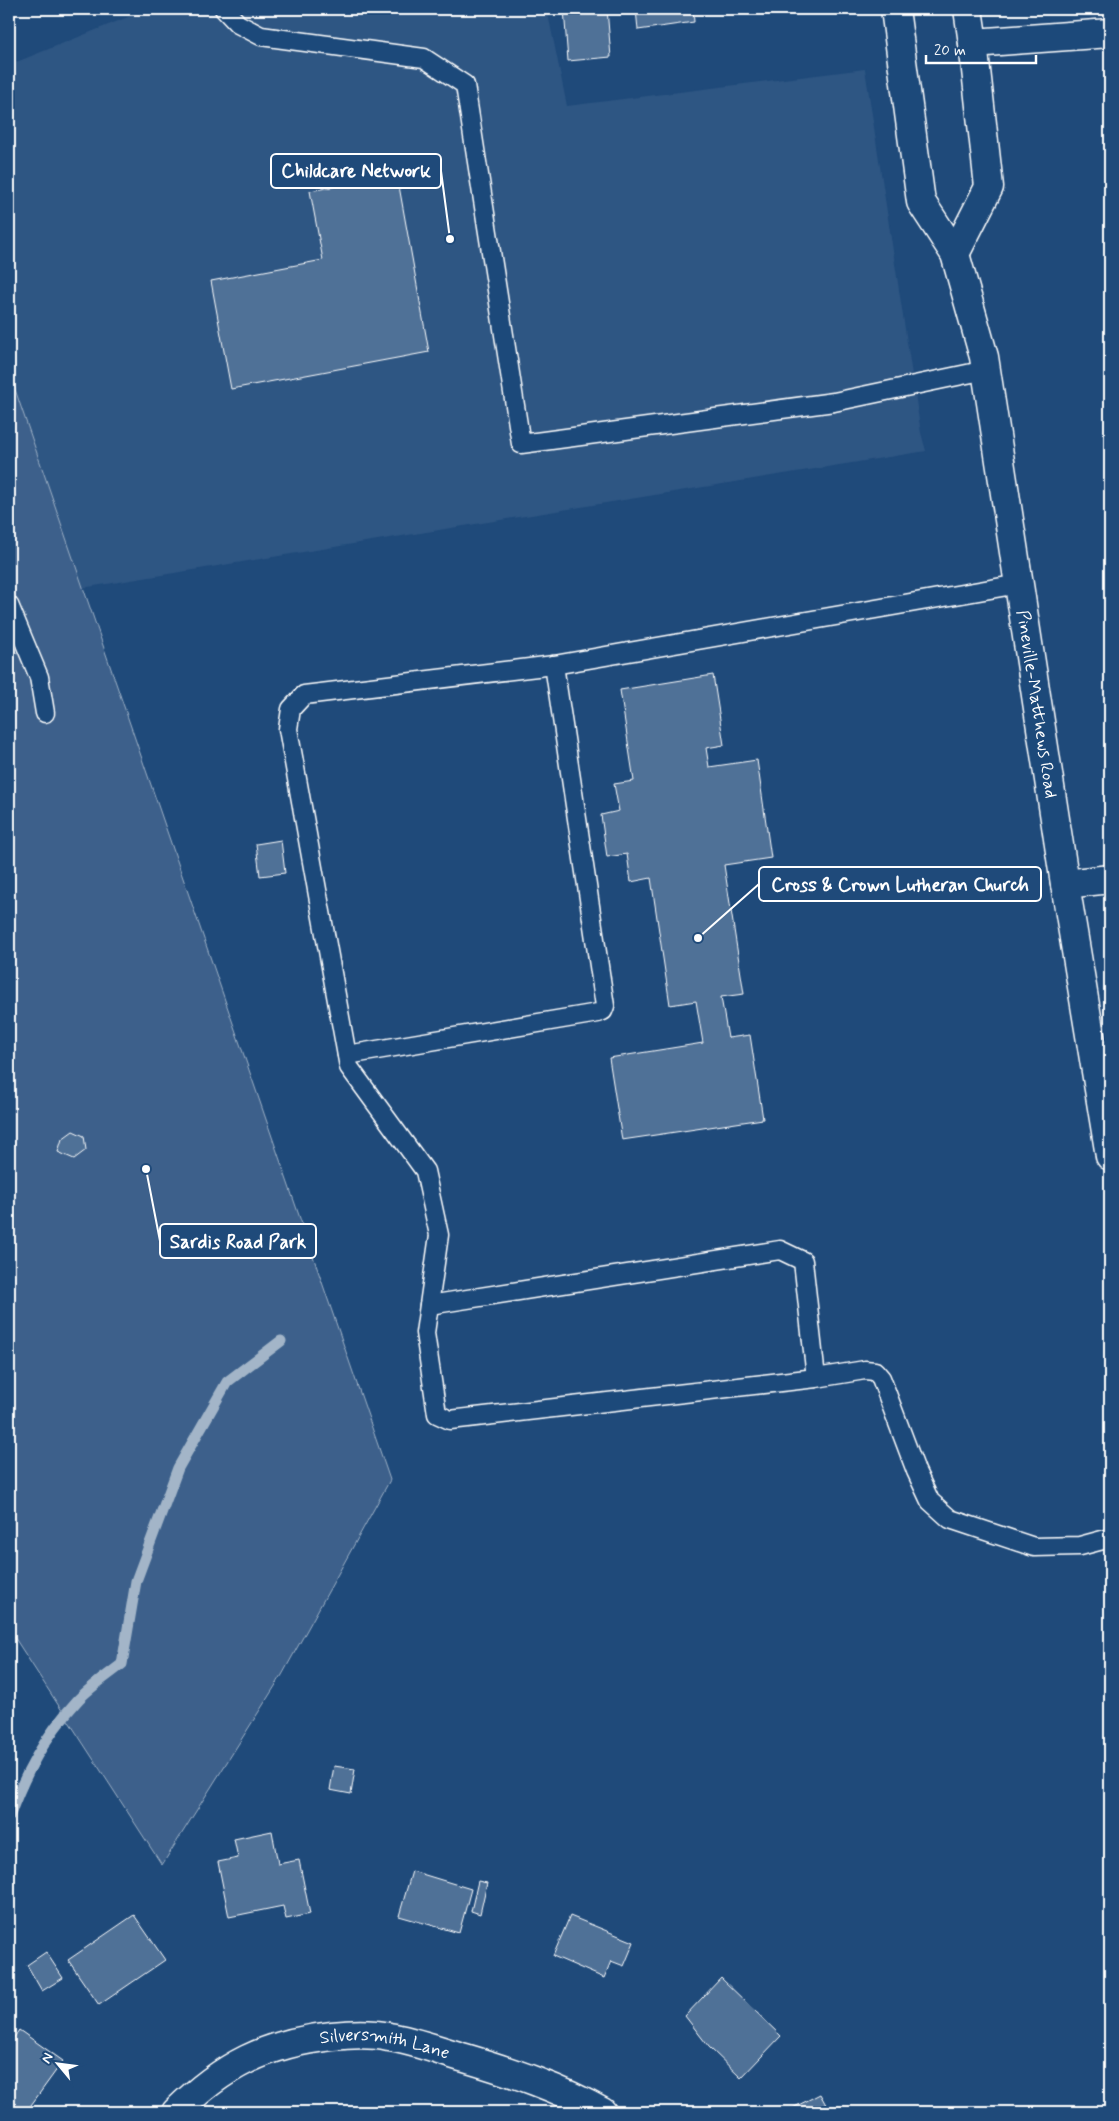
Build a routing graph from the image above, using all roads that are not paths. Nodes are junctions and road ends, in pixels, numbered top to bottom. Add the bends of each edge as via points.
1 (224, 9) edge
2 (895, 9) edge
3 (968, 9) edge
4 (1110, 33) edge
5 (973, 43) junction
6 (955, 254) junction
7 (986, 370) junction
8 (1019, 584) junction
9 (9, 605) edge
10 (554, 665) junction
11 (45, 713) dead end
12 (1110, 879) edge
13 (1065, 884) junction
14 (347, 1055) junction
15 (1110, 1156) edge
16 (429, 1305) junction
17 (816, 1378) junction
18 (1110, 1538) edge
19 (176, 2112) edge
20 (602, 2112) edge

1 - 7 lane via 238,24 261,36 424,58 465,85 521,444 834,402
2 - 6 main road, Pineville-Matthews Road via 920,202
3 - 5 main road
4 - 5 main road
5 - 6 main road via 989,187
6 - 7 main road, Pineville-Matthews Road
7 - 8 main road, Pineville-Matthews Road
8 - 10 lane
8 - 13 main road, Pineville-Matthews Road
9 - 11 lane via 39,678
10 - 14 lane via 604,996 603,1011
10 - 14 lane via 304,695 291,710 288,729
12 - 13 main road
13 - 15 main road, Pineville-Matthews Road
14 - 16 lane via 349,1067 425,1171 439,1235
16 - 17 lane via 425,1333 437,1414 450,1420
16 - 17 lane via 780,1250 803,1261
17 - 18 lane via 875,1371 881,1378 930,1501 950,1519 1034,1547 1080,1546
19 - 20 main road, Silversmith Lane via 214,2079 246,2059 276,2046 353,2034 388,2036 491,2066 552,2087

